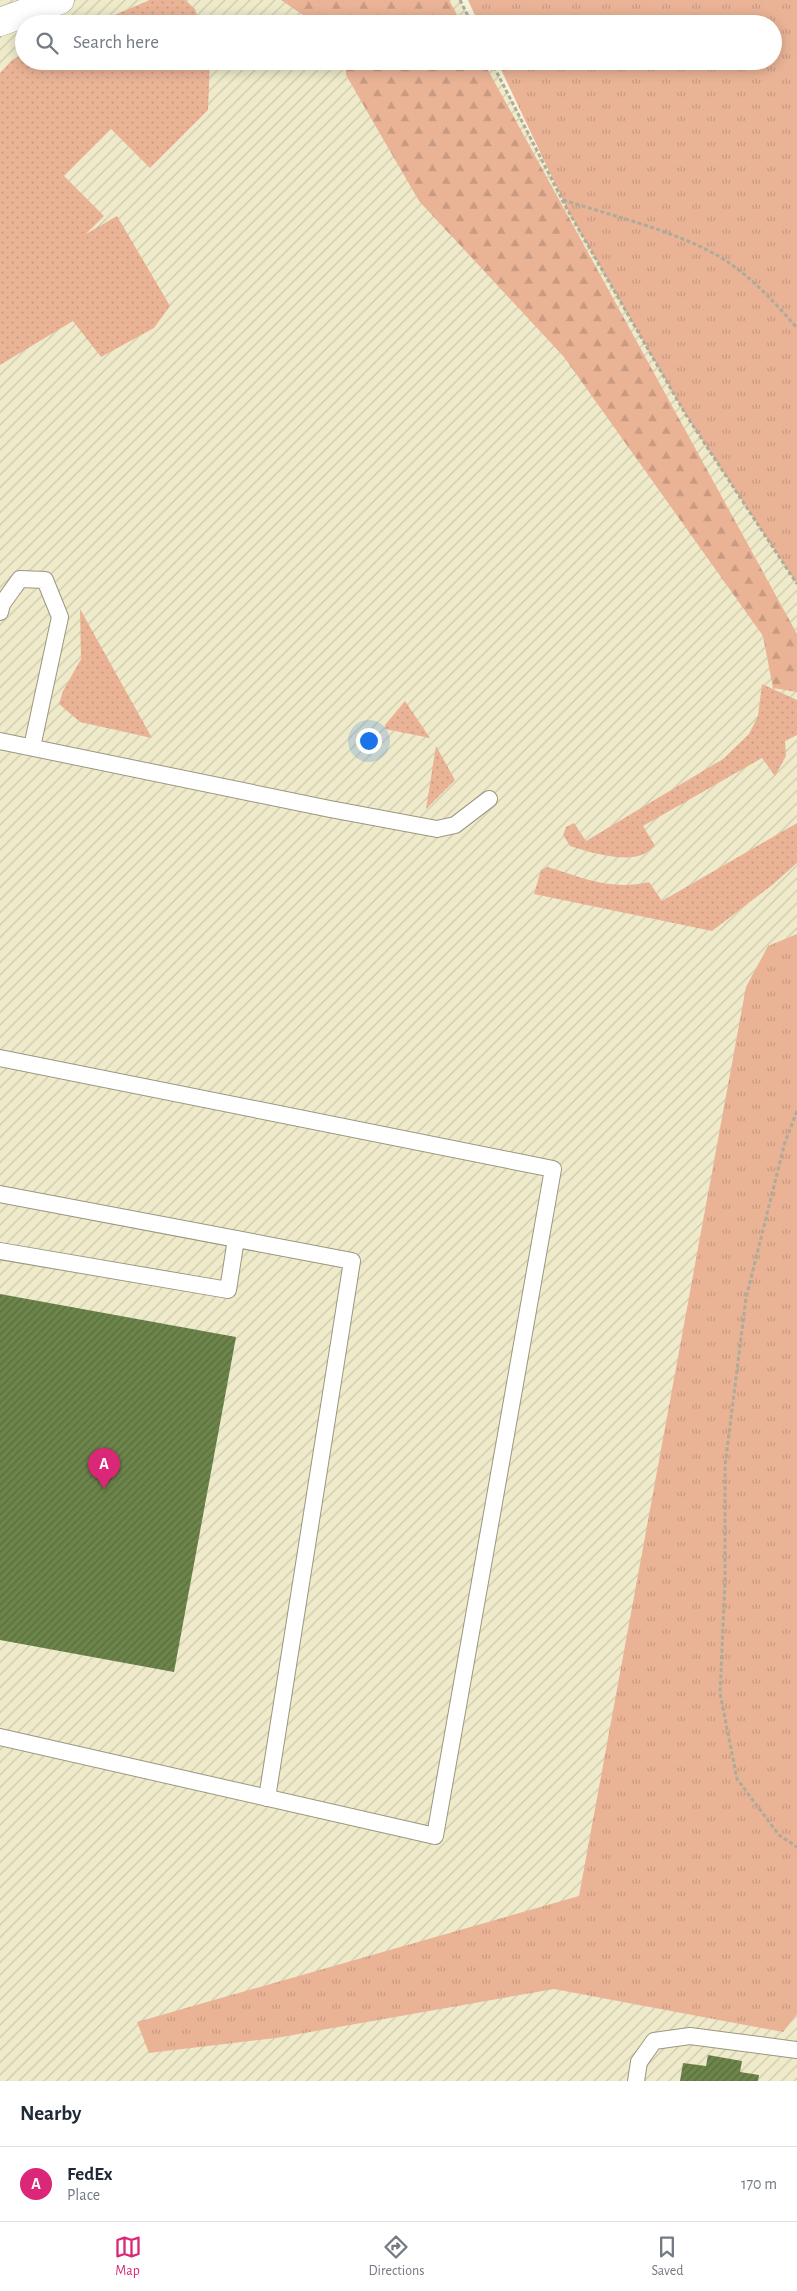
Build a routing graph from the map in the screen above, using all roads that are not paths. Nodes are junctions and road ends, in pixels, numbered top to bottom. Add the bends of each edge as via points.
1 (60, 0) edge
2 (31, 12) junction
3 (22, 15) edge
4 (28, 15) edge
5 (15, 17) edge
6 (0, 22) edge
7 (15, 26) edge
8 (0, 39) edge
9 (0, 612) edge
10 (0, 741) edge
11 (32, 747) junction
12 (489, 799) dead end
13 (0, 1058) edge
14 (0, 1194) edge
15 (236, 1239) junction
16 (0, 1251) edge
17 (0, 1737) edge
18 (266, 1798) junction
19 (797, 2050) edge
20 (636, 2081) edge

1 - 2 street
2 - 3 street
2 - 4 street
5 - 6 street
7 - 8 street
9 - 11 lane via 20,579 45,580 60,617
10 - 11 lane
11 - 12 lane via 437,829 455,825
13 - 18 lane via 553,1169 435,1836
14 - 15 lane
15 - 16 lane via 228,1290
15 - 18 lane via 352,1261
17 - 18 lane
19 - 20 lane via 690,2036 654,2041 639,2062

